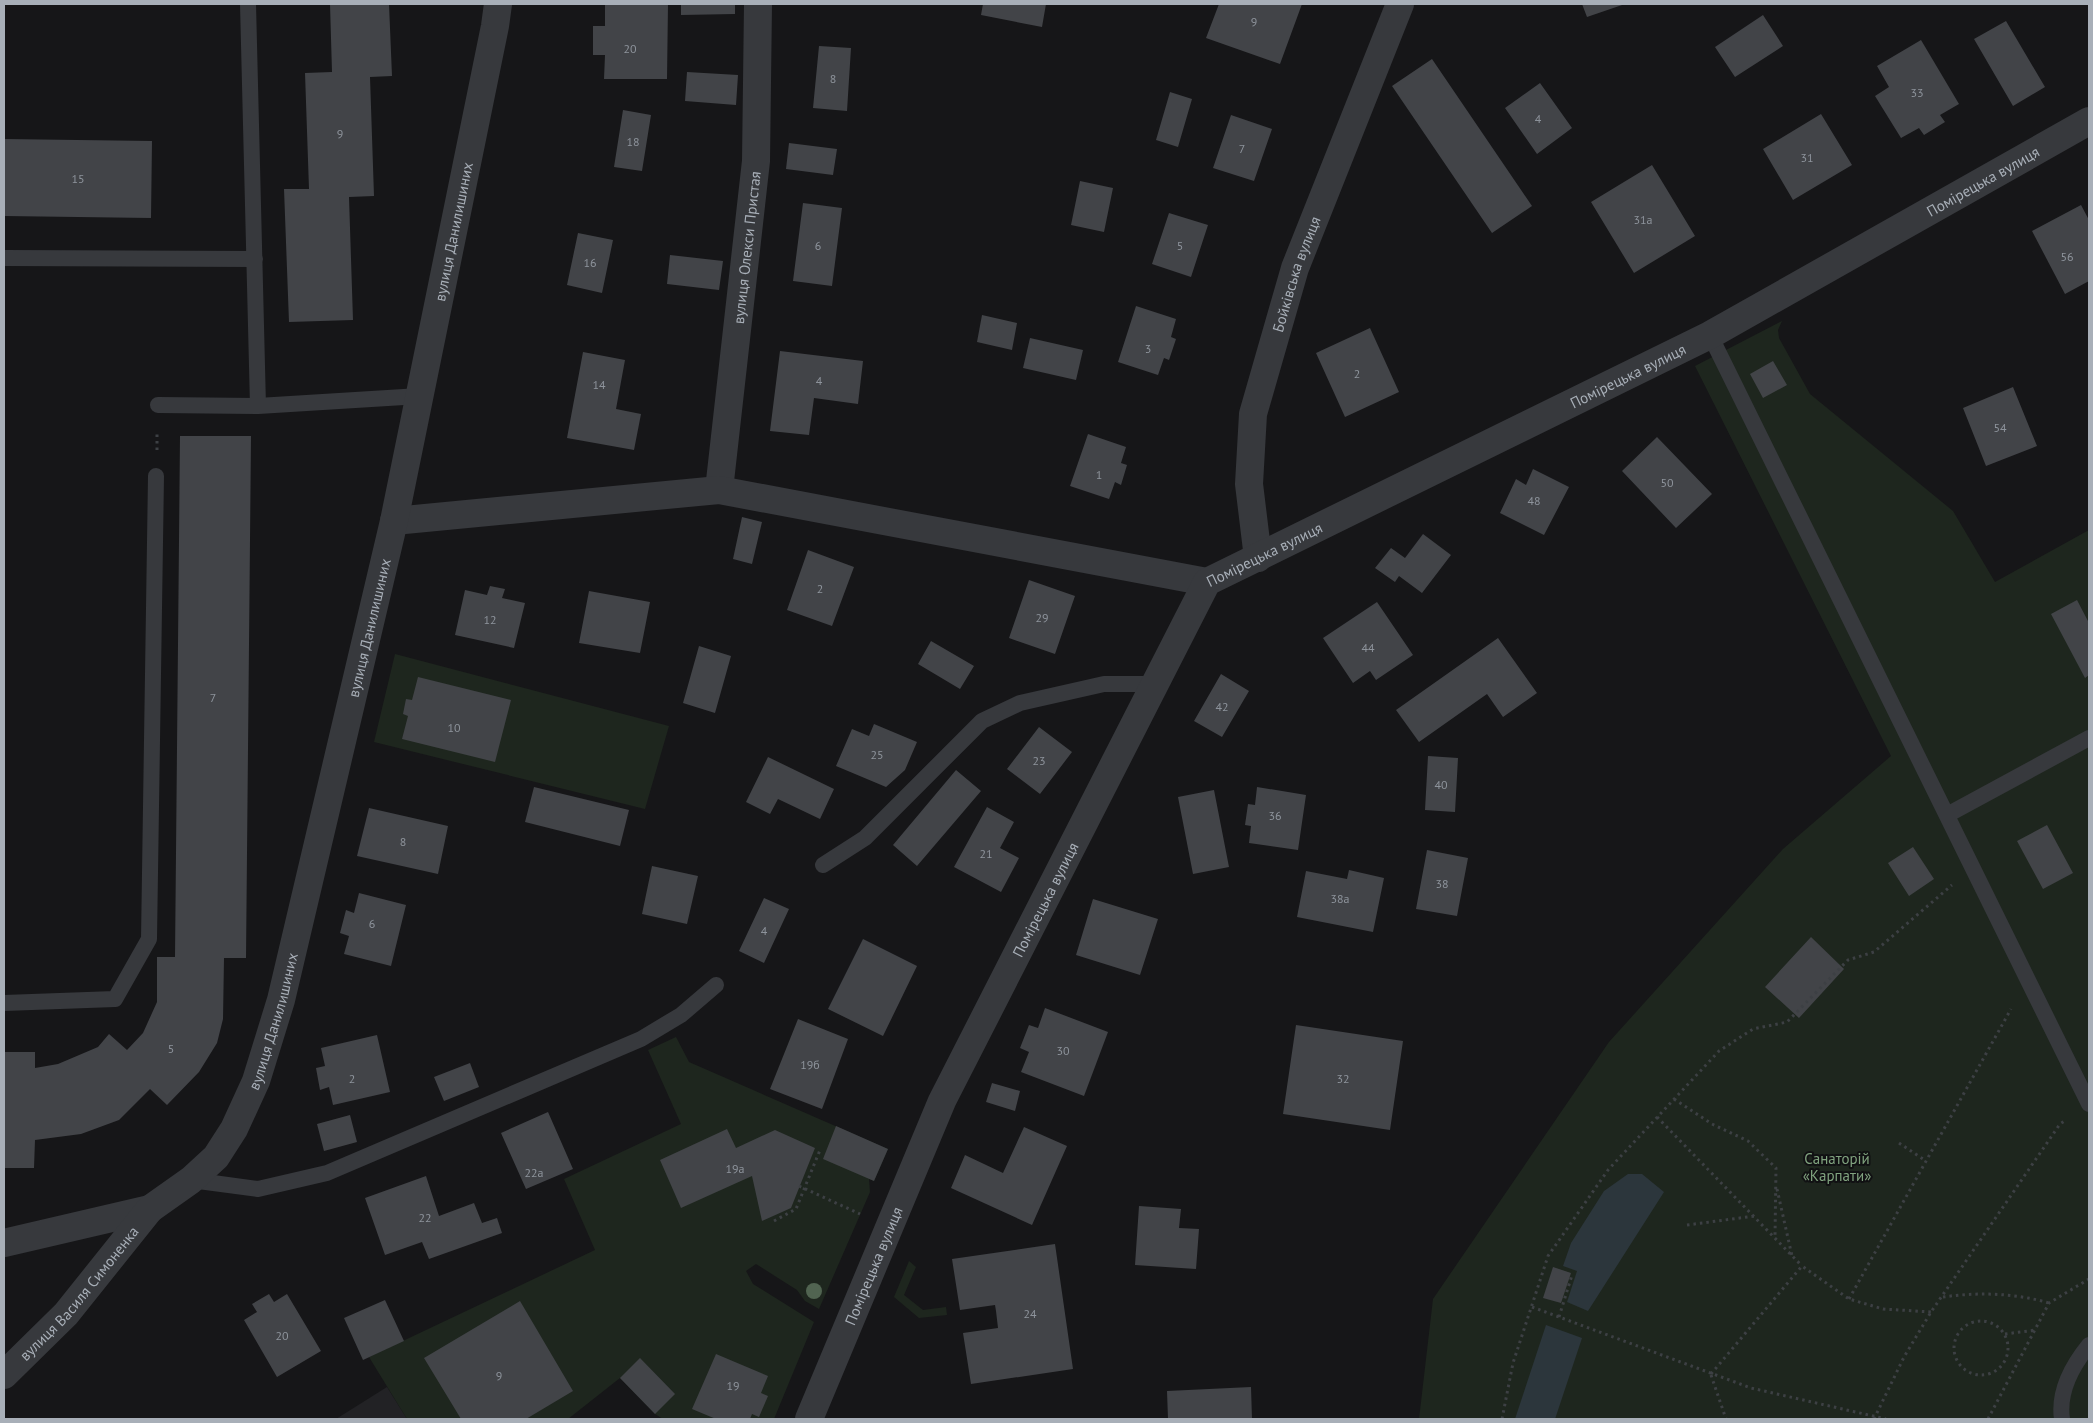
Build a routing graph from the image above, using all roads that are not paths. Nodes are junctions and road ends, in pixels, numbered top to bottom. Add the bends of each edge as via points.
1 (248, 4) edge
2 (498, 4) edge
3 (758, 4) edge
4 (1400, 4) edge
5 (2089, 121) edge
6 (4, 258) edge
7 (255, 259) junction
8 (1710, 335) junction
9 (420, 396) junction
10 (158, 405) road end
11 (258, 406) junction
12 (156, 476) road end
13 (719, 490) junction
14 (394, 521) junction
15 (1258, 558) junction
16 (1207, 582) junction
17 (1155, 684) junction
18 (2089, 738) edge
19 (1947, 815) junction
20 (822, 865) dead end
21 (716, 985) dead end
22 (4, 1002) edge
23 (2070, 1065) junction
24 (2089, 1075) edge
25 (2089, 1103) edge
26 (191, 1180) junction
27 (150, 1209) junction
28 (4, 1243) edge
29 (2089, 1346) edge
30 (4, 1375) edge
31 (809, 1419) edge
32 (2062, 1419) edge

1 - 7 lane
2 - 9 street, вулиця Данилишиних
3 - 13 street, вулиця Олекси Пристая via 756,161
4 - 15 street, Бойківська вулиця via 1295,268 1253,414 1249,484
5 - 8 street, Помірецька вулиця
6 - 7 lane
7 - 11 lane
8 - 15 street, Помірецька вулиця
8 - 19 lane
9 - 11 lane
9 - 14 street, вулиця Данилишиних
10 - 11 lane
12 - 22 lane via 149,939 115,999
13 - 14 street
13 - 16 street
14 - 26 street, вулиця Данилишиних via 281,1000 256,1081 234,1128 216,1156
15 - 16 street, Помірецька вулиця
16 - 17 street, Помірецька вулиця
17 - 20 lane via 1104,684 1020,703 982,721 865,838
17 - 31 street, Помірецька вулиця via 942,1101
18 - 19 lane
19 - 23 lane
21 - 26 lane via 681,1016 641,1039 327,1173 258,1189
23 - 24 lane
23 - 25 lane
26 - 27 street, вулиця Данилишиних
27 - 28 street
27 - 30 street, вулиця Василя Симоненка via 66,1314
29 - 32 lane via 2070,1374 2062,1395

